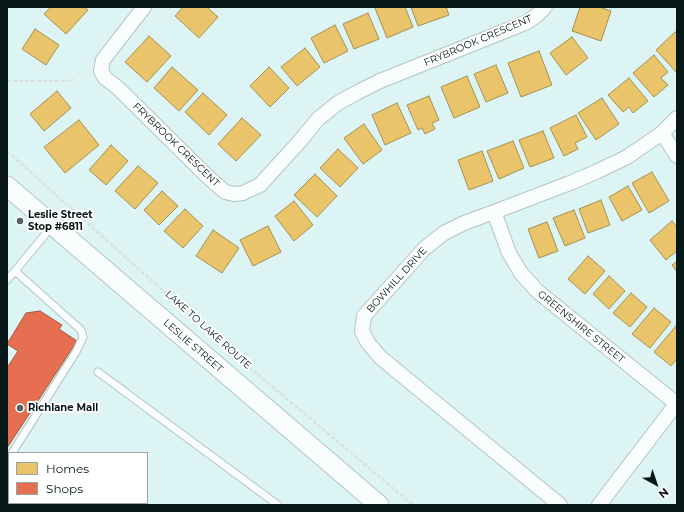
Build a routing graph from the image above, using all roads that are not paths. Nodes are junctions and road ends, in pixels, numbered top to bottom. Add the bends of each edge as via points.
1 (144, 7) edge
2 (545, 7) edge
3 (677, 118) edge
4 (662, 133) junction
5 (677, 156) edge
6 (7, 186) edge
7 (494, 212) junction
8 (52, 226) junction
9 (14, 271) junction
10 (7, 280) edge
11 (98, 372) dead end
12 (677, 404) edge
13 (13, 452) edge
14 (278, 505) edge
15 (378, 505) edge
16 (560, 505) edge
17 (598, 505) edge

1 - 2 street, FRYBROOK CRESCENT via 103,60 102,71 105,78 225,192 234,194 260,185 318,119 338,103 380,81 525,23
3 - 4 street, BOWHILL DRIVE
4 - 5 street
4 - 7 street, BOWHILL DRIVE via 627,157 596,172
6 - 8 main road, LESLIE STREET
7 - 12 street, GREENSHIRE STREET via 509,253 537,291
7 - 16 street, BOWHILL DRIVE via 444,233 425,248 364,316 362,332 381,358
8 - 9 lane
8 - 15 main road, LESLIE STREET
9 - 10 lane
9 - 13 lane via 81,330 83,337
11 - 14 lane
12 - 17 street

